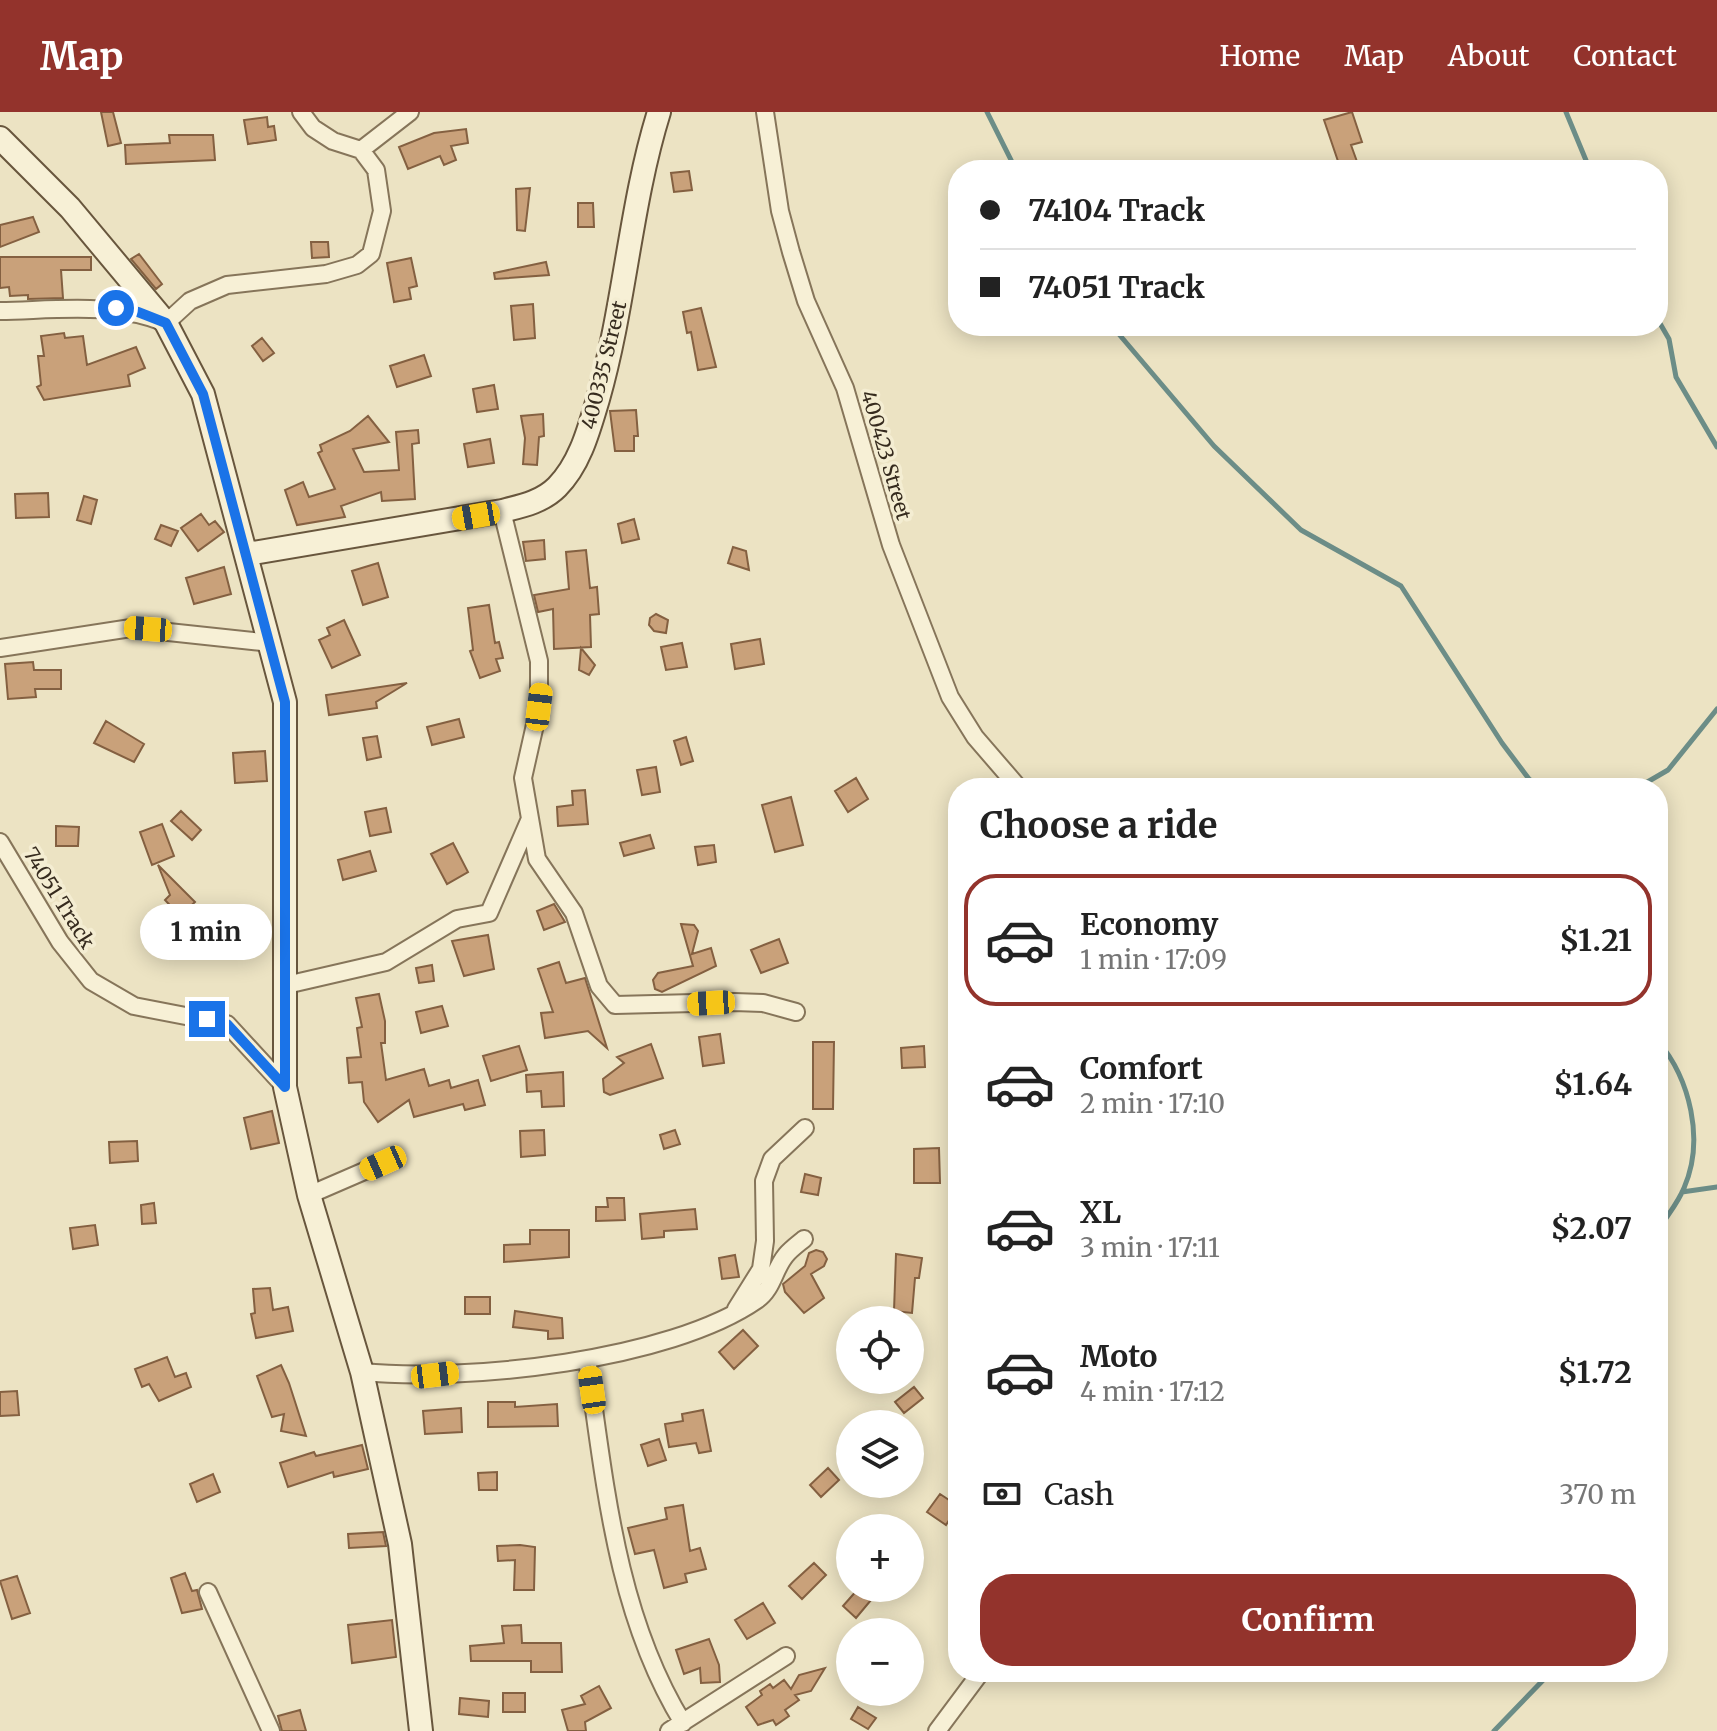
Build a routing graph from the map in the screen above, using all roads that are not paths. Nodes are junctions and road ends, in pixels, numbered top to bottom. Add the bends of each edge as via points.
1 (301, 112) edge
2 (410, 112) edge
3 (659, 112) edge
4 (765, 112) edge
5 (0, 138) edge
6 (361, 150) junction
7 (0, 311) edge
8 (166, 323) junction
9 (502, 511) junction
10 (247, 554) junction
11 (271, 643) junction
12 (0, 648) edge
13 (1010, 778) edge
14 (529, 821) junction
15 (0, 842) edge
16 (282, 986) junction
17 (796, 1012) dead end
18 (285, 1087) junction
19 (805, 1128) dead end
20 (383, 1163) dead end
21 (309, 1195) junction
22 (804, 1239) dead end
23 (734, 1314) junction
24 (587, 1359) junction
25 (362, 1372) junction
26 (208, 1592) dead end
27 (786, 1656) dead end
28 (974, 1682) edge
29 (676, 1727) edge
30 (271, 1731) edge
31 (421, 1731) edge
32 (937, 1731) edge

1 - 6 street via 333,141
2 - 6 street
3 - 9 street, 400335 Street via 617,324 588,433 555,490 534,503
4 - 13 street, 400423 Street via 791,252 806,301 845,388 891,545 950,697
5 - 8 street via 70,208
6 - 8 street via 376,170 382,211 371,254 357,265 326,274 227,285 190,301
7 - 8 street via 116,308
8 - 10 street via 203,394
9 - 10 street, 400335 Street
9 - 14 street via 539,661 539,707 523,778
10 - 11 street
11 - 12 street via 131,628
11 - 16 street via 285,702
14 - 16 street via 489,913 457,919 386,962
14 - 17 street via 537,859 574,913 599,986 615,1005 763,1003
15 - 18 street, 74051 Track via 60,942 91,981 134,1006 227,1024
16 - 18 street
18 - 21 street
19 - 23 street via 772,1159 764,1181 761,1269
20 - 21 street
21 - 25 street
22 - 23 street via 784,1257 760,1299
23 - 24 street via 696,1332
24 - 25 street via 435,1375
24 - 29 street via 626,1588
25 - 31 street via 400,1544
26 - 30 street
27 - 29 street
28 - 32 street

